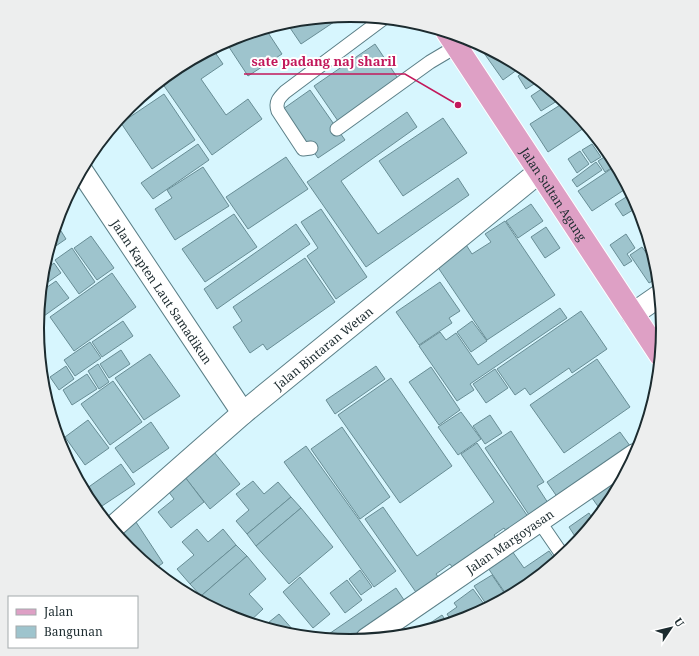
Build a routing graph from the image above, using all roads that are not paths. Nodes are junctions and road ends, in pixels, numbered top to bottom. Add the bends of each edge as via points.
1 (376, 24) edge
2 (452, 39) edge
3 (337, 129) dead end
4 (311, 148) dead end
5 (539, 172) junction
6 (84, 175) edge
7 (654, 299) edge
8 (633, 314) junction
9 (655, 347) edge
10 (243, 413) junction
11 (624, 462) edge
12 (539, 521) junction
13 (116, 526) edge
14 (559, 550) edge
15 (385, 631) edge

1 - 4 lane via 278,98 278,110 303,149
2 - 3 lane via 430,62
2 - 5 main road, Jalan Sultan Agung
5 - 8 main road, Jalan Sultan Agung
5 - 10 street, Jalan Bintaran Wetan
6 - 10 street, Jalan Kapten Laut Samadikun
7 - 8 street
8 - 9 main road, Jalan Sultan Agung
10 - 13 street, Jalan Bintaran Wetan
11 - 12 street, Jalan Margoyasan
12 - 14 lane
12 - 15 street, Jalan Margoyasan

